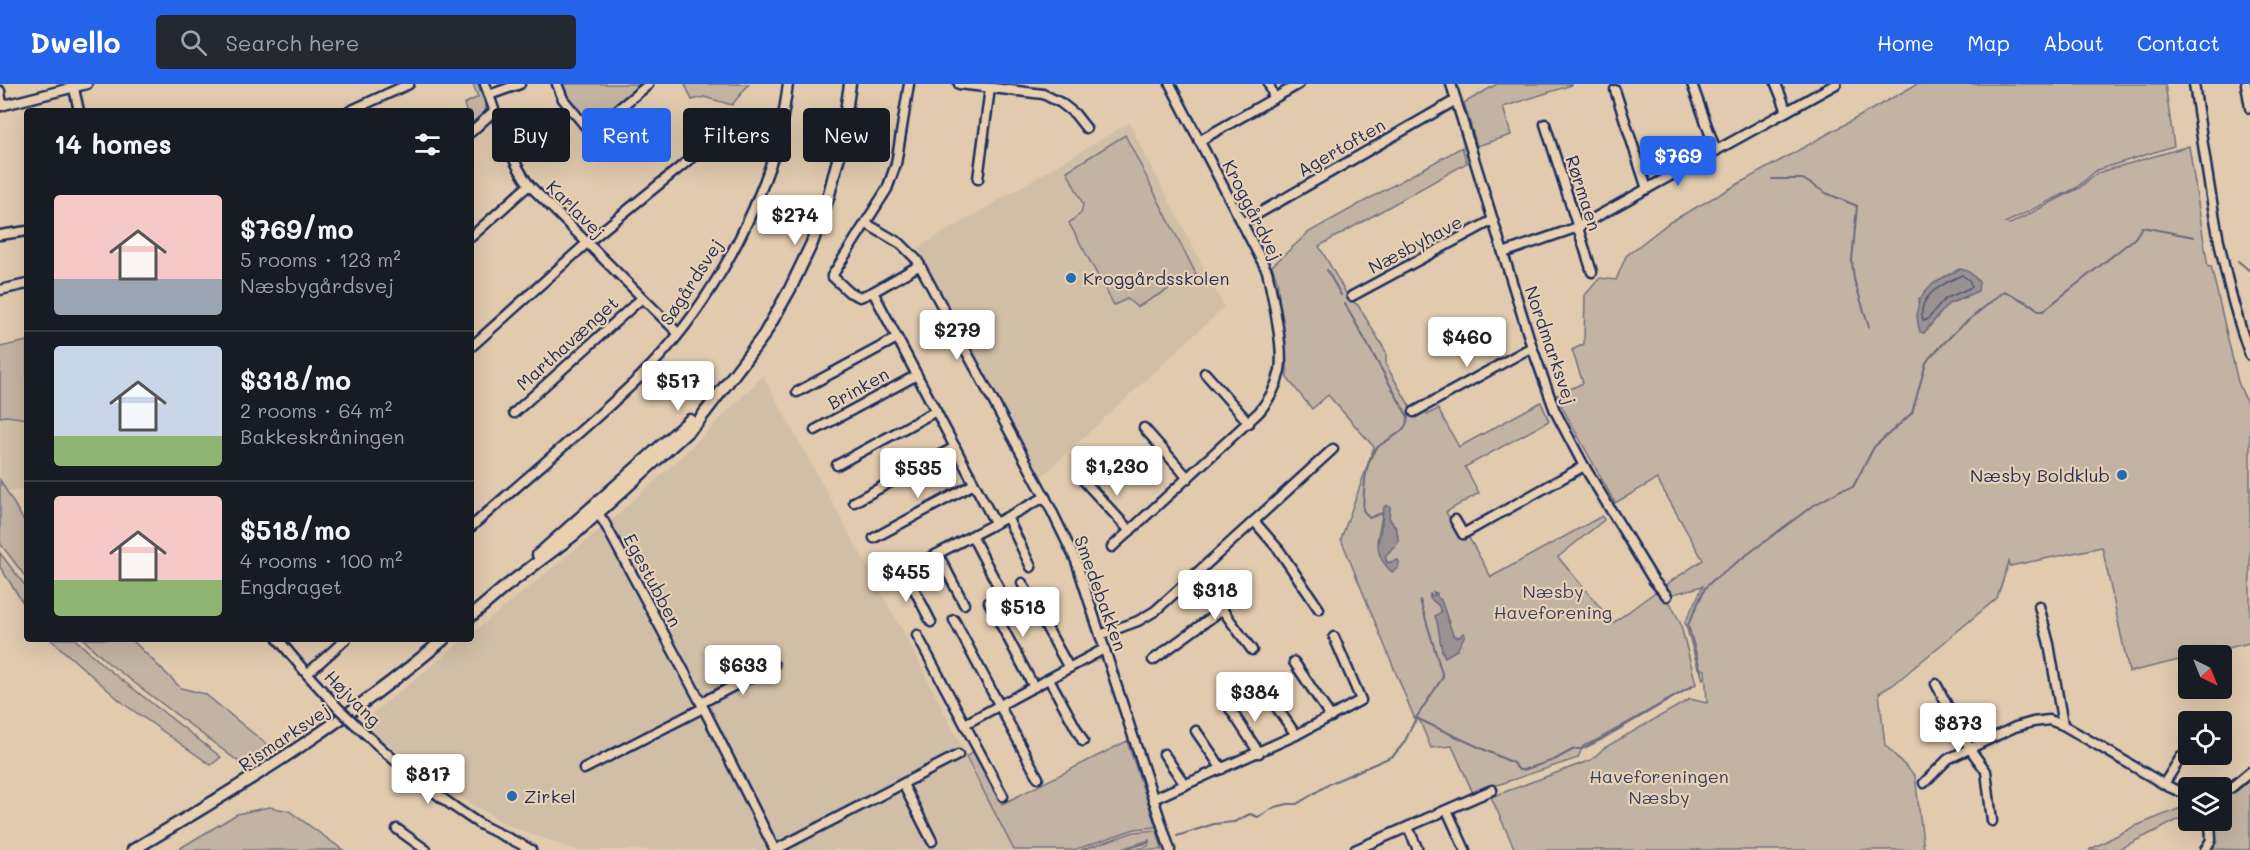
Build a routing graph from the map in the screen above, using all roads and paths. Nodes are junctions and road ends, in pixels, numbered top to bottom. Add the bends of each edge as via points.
1 (87, 84) edge
2 (409, 84) edge
3 (485, 84) edge
4 (520, 84) edge
5 (557, 84) edge
6 (788, 84) edge
7 (850, 84) edge
8 (909, 84) edge
9 (959, 84) edge
10 (1170, 84) edge
11 (1269, 84) edge
12 (1299, 84) edge
13 (1451, 84) edge
14 (1692, 84) edge
15 (1776, 84) edge
16 (1836, 84) edge
17 (2194, 84) edge
18 (2246, 84) edge
19 (648, 85) edge
20 (74, 86) edge
21 (391, 88) edge
22 (990, 88) junction
23 (1615, 90) dead end
24 (0, 91) edge
25 (489, 95) junction
26 (1274, 98) junction
27 (1456, 100) junction
28 (1, 106) edge
29 (78, 108) edge
30 (355, 108) edge
31 (493, 108) edge
32 (784, 108) edge
33 (2250, 108) edge
34 (1787, 111) junction
35 (492, 113) edge
36 (1545, 124) dead end
37 (1086, 128) dead end
38 (474, 129) edge
39 (1199, 141) junction
40 (1716, 151) junction
41 (515, 162) edge
42 (686, 162) edge
43 (771, 162) edge
44 (978, 180) dead end
45 (529, 184) junction
46 (1647, 189) junction
47 (1493, 220) junction
48 (1242, 223) junction
49 (867, 224) junction
50 (1578, 227) junction
51 (24, 231) edge
52 (474, 234) edge
53 (0, 235) edge
54 (587, 243) junction
55 (1503, 254) junction
56 (920, 265) junction
57 (1592, 272) dead end
58 (24, 285) edge
59 (0, 290) edge
60 (873, 292) junction
61 (1352, 297) dead end
62 (642, 298) junction
63 (678, 333) junction
64 (897, 338) junction
65 (474, 344) edge
66 (1532, 348) junction
67 (2250, 355) edge
68 (1205, 373) dead end
69 (917, 375) junction
70 (797, 392) dead end
71 (936, 411) junction
72 (1414, 412) dead end
73 (514, 413) dead end
74 (1249, 423) junction
75 (1144, 428) dead end
76 (815, 430) dead end
77 (955, 447) junction
78 (1333, 448) dead end
79 (837, 465) dead end
80 (1584, 466) junction
81 (1188, 478) junction
82 (1085, 482) dead end
83 (975, 484) junction
84 (1045, 497) junction
85 (854, 502) dead end
86 (595, 510) junction
87 (1007, 517) junction
88 (1455, 520) dead end
89 (1254, 522) junction
90 (995, 523) junction
91 (474, 524) edge
92 (1130, 531) junction
93 (972, 536) junction
94 (874, 538) dead end
95 (1112, 547) dead end
96 (938, 554) junction
97 (1031, 567) dead end
98 (1195, 576) junction
99 (1022, 583) dead end
100 (998, 586) dead end
101 (1667, 596) dead end
102 (989, 602) dead end
103 (964, 604) dead end
104 (2039, 606) dead end
105 (1223, 609) junction
106 (1319, 609) dead end
107 (474, 613) edge
108 (954, 620) dead end
109 (931, 622) dead end
110 (917, 635) dead end
111 (1100, 635) junction
112 (1334, 637) dead end
113 (280, 642) edge
114 (343, 642) edge
115 (440, 642) edge
116 (1104, 649) junction
117 (1252, 650) dead end
118 (1153, 660) dead end
119 (1294, 662) dead end
120 (774, 665) dead end
121 (1069, 668) junction
122 (307, 675) junction
123 (1049, 679) junction
124 (1936, 684) dead end
125 (1261, 685) dead end
126 (1034, 687) junction
127 (702, 706) junction
128 (1000, 706) junction
129 (1229, 707) dead end
130 (1331, 717) junction
131 (965, 724) junction
132 (2063, 725) junction
133 (1196, 731) dead end
134 (1296, 735) junction
135 (1083, 741) dead end
136 (1970, 749) junction
137 (1259, 753) junction
138 (1164, 754) dead end
139 (958, 755) dead end
140 (2178, 762) edge
141 (584, 769) dead end
142 (1222, 769) junction
143 (2250, 772) edge
144 (1038, 778) dead end
145 (1924, 783) dead end
146 (903, 784) junction
147 (2164, 784) junction
148 (1185, 785) junction
149 (2232, 786) edge
150 (1492, 790) dead end
151 (2178, 792) edge
152 (1003, 796) dead end
153 (1153, 799) junction
154 (1447, 810) junction
155 (1992, 821) dead end
156 (1408, 827) junction
157 (397, 829) dead end
158 (2211, 831) edge
159 (932, 841) dead end
160 (1367, 848) edge
161 (133, 850) edge
162 (426, 850) edge
163 (531, 850) edge
164 (775, 850) edge
165 (1170, 850) edge
166 (1355, 850) edge
167 (1418, 850) edge
168 (1465, 850) edge
169 (2205, 850) edge

1 - 20 street
2 - 21 street
3 - 25 street, Karlavej
4 - 25 street
5 - 19 street via 563,99 590,132
6 - 32 street, Søgårdsvej
7 - 86 main road via 840,152 828,198 812,243 764,335 697,423
8 - 49 street via 896,164
9 - 22 street
10 - 39 street, Kroggårdvej
11 - 26 street
12 - 26 street
13 - 27 street, Nordmarksvej
14 - 40 street
15 - 34 street
16 - 34 street
17 - 67 street via 2224,264
18 - 33 street
20 - 28 street
20 - 29 street
21 - 30 street
22 - 37 street via 1042,94 1061,103
22 - 44 street
23 - 46 street
24 - 28 street
25 - 31 street, Karlavej
26 - 39 street
27 - 47 street, Nordmarksvej
27 - 48 street, Agertoften
34 - 40 street
35 - 38 street
36 - 50 street, Rørmaen
39 - 48 street, Kroggårdvej
40 - 46 street
41 - 45 street, Karlavej
42 - 54 street
43 - 63 street, Søgårdsvej via 744,230
45 - 52 street
45 - 54 street, Karlavej
46 - 50 street
47 - 55 street, Nordmarksvej
47 - 61 street, Næsbyhave
48 - 74 street, Kroggårdvej via 1267,271 1281,358 1272,392
49 - 56 street, Smedebakken via 901,244
49 - 60 street via 832,276 860,297
50 - 55 street
50 - 57 street, Rørmaen
51 - 53 street
54 - 62 street, Karlavej
54 - 65 street
55 - 66 street, Nordmarksvej
56 - 60 street
56 - 84 street, Smedebakken
58 - 59 street
60 - 64 street, Brinken
62 - 63 street, Karlavej
62 - 73 street, Marthavænget
63 - 91 street, Søgårdsvej via 642,375
64 - 69 street, Brinken
64 - 70 street, Brinken
66 - 72 street
66 - 80 street, Nordmarksvej via 1555,411
68 - 74 street
69 - 71 street, Brinken
69 - 76 street, Brinken
71 - 77 street, Brinken
71 - 79 street
74 - 81 street, Kroggårdvej
75 - 81 street
77 - 83 street, Brinken
77 - 85 street
78 - 89 street
80 - 88 street via 1463,534
80 - 101 street, Nordmarksvej
81 - 92 street, Kroggårdvej
82 - 92 street
83 - 90 street, Brinken
83 - 94 street
84 - 87 street
84 - 111 street, Smedebakken via 1076,561
86 - 107 main road
86 - 127 street, Egestubben
87 - 90 street
87 - 97 street
89 - 98 street
89 - 106 street via 1279,550
90 - 93 street
92 - 95 street, Kroggårdvej
93 - 96 street
93 - 100 street
96 - 103 street
96 - 109 street via 905,571
98 - 105 street
98 - 111 street via 1155,611
99 - 121 street
102 - 126 street
104 - 132 street
105 - 117 street
105 - 118 street
108 - 128 street
110 - 131 street
111 - 116 street, Smedebakken
112 - 130 street via 1361,700
113 - 122 street, Højvang
114 - 122 street
115 - 161 main road, Rismarksvej via 330,728
116 - 121 street
116 - 153 street, Smedebakken
119 - 130 street
120 - 127 street
121 - 123 street
122 - 163 street, Højvang, bridge via 407,773 480,824
123 - 126 street
123 - 135 street
124 - 136 street
125 - 134 street
126 - 128 street
127 - 141 street
127 - 164 street, Egestubben
128 - 131 street
128 - 144 street
129 - 137 street
130 - 134 street
131 - 152 street
132 - 136 street via 2049,720 2033,722
132 - 147 street
133 - 142 street
134 - 137 street
136 - 145 street via 1948,759
136 - 155 street via 1986,771
137 - 142 street
138 - 148 street
139 - 146 street, Egestubben
140 - 147 street
142 - 148 street
143 - 149 street
146 - 159 street
146 - 164 street, Egestubben
147 - 151 street
148 - 153 street
150 - 154 street
153 - 165 street, Smedebakken
154 - 156 street
154 - 168 street
156 - 160 street
156 - 167 street
157 - 162 street
158 - 169 street
160 - 166 street

